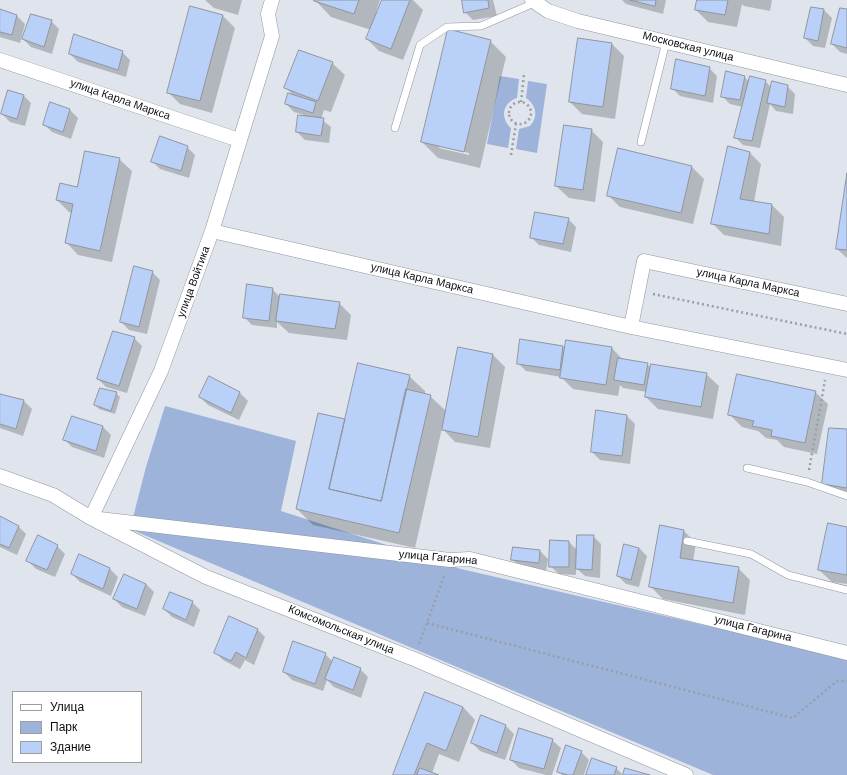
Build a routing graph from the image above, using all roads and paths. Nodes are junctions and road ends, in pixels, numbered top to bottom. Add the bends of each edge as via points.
1 (272, 0) edge
2 (533, 1) edge
3 (666, 42) junction
4 (0, 60) edge
5 (524, 74) dead end
6 (847, 85) edge
7 (521, 102) junction
8 (516, 124) junction
9 (395, 128) dead end
10 (239, 140) junction
11 (641, 142) dead end
12 (511, 155) dead end
13 (212, 231) junction
14 (638, 291) junction
15 (847, 304) edge
16 (631, 327) junction
17 (847, 334) edge
18 (828, 366) junction
19 (847, 370) edge
20 (748, 468) dead end
21 (0, 476) edge
22 (807, 482) junction
23 (847, 496) edge
24 (91, 518) junction
25 (687, 541) dead end
26 (450, 560) junction
27 (847, 590) edge
28 (427, 623) junction
29 (847, 653) edge
30 (414, 659) junction
31 (847, 681) edge
32 (686, 775) edge

1 - 10 street, улица Войтика via 268,14 272,36
2 - 3 street, Московская улица via 548,11
2 - 9 lane via 480,26 447,27 420,45
3 - 6 street, Московская улица
3 - 11 lane
4 - 10 street, улица Карла Маркса
5 - 7 path
7 - 8 path via 512,105 508,113 509,118
7 - 8 path via 530,108 531,117 525,124
8 - 12 path
10 - 13 street, улица Войтика
13 - 16 street, улица Карла Маркса
13 - 24 street, улица Войтика via 161,371
14 - 15 street, улица Карла Маркса via 644,261
14 - 16 street, улица Карла Маркса
14 - 17 path
16 - 18 street, улица Карла Маркса
18 - 19 street, улица Карла Маркса
18 - 22 path
20 - 22 lane
21 - 24 street, Комсомольская улица via 53,495
22 - 23 lane
24 - 26 street, улица Гагарина
24 - 30 street, Комсомольская улица via 206,577
25 - 27 lane via 751,554 788,575
26 - 28 path
26 - 29 street, улица Гагарина via 470,559
28 - 30 path
28 - 31 path via 793,718 837,681
30 - 32 street, Комсомольская улица

